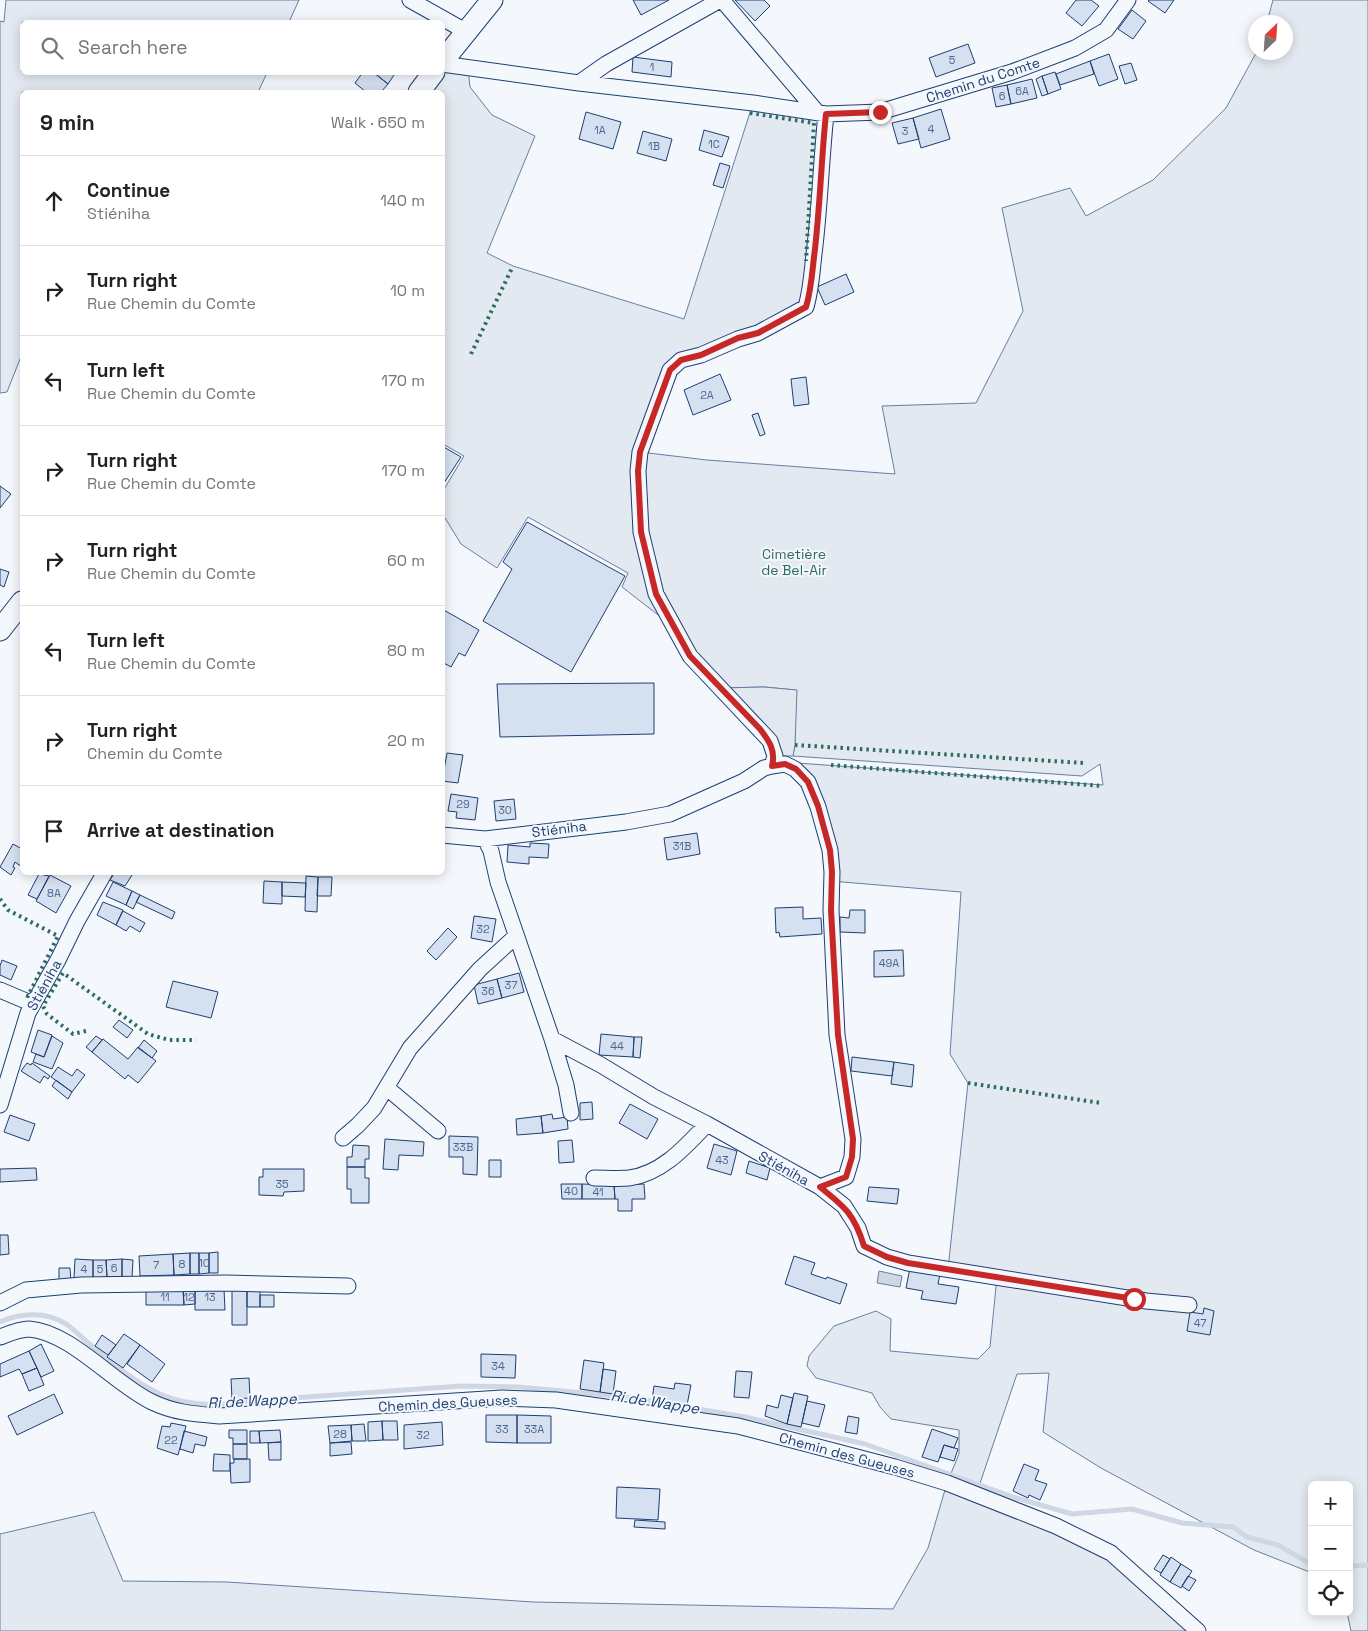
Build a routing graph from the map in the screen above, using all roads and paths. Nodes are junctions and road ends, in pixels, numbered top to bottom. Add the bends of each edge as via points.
1 (410, 0) edge
2 (492, 0) edge
3 (721, 0) edge
4 (1128, 0) edge
5 (467, 32) junction
6 (445, 59) edge
7 (445, 63) edge
8 (432, 75) edge
9 (579, 83) junction
10 (420, 90) edge
11 (822, 113) junction
12 (20, 605) edge
13 (0, 630) edge
14 (772, 766) junction
15 (445, 835) edge
16 (485, 839) junction
17 (103, 875) edge
18 (516, 936) junction
19 (0, 990) edge
20 (33, 1004) junction
21 (552, 1039) junction
22 (387, 1088) junction
23 (0, 1105) edge
24 (571, 1113) dead end
25 (707, 1124) junction
26 (438, 1131) dead end
27 (343, 1138) dead end
28 (594, 1178) dead end
29 (820, 1187) junction
30 (348, 1286) dead end
31 (0, 1303) edge
32 (1189, 1305) dead end
33 (0, 1337) edge
34 (1198, 1631) edge

1 - 5 street
2 - 5 street
3 - 9 street via 606,64
3 - 11 street
4 - 11 street, Chemin du Comte via 1106,30 1075,48 1012,72 880,112
5 - 6 street
7 - 9 street, Chemin du Comte
8 - 10 street
9 - 11 street, Chemin du Comte
11 - 14 street via 818,227 806,307 758,333 681,360 670,370 639,461 641,532 656,594 690,656 770,741 775,756
12 - 13 street
14 - 16 street, Stiéniha via 670,814
14 - 29 street via 785,764 796,769 808,782 830,850 838,1035 853,1139 846,1177
15 - 16 street, Stiéniha
16 - 18 street
17 - 20 street, Stiéniha
18 - 21 street
18 - 22 street via 480,969 410,1048
19 - 20 street
20 - 23 street, Stiéniha
21 - 24 street
21 - 25 street, Stiéniha
22 - 26 street
22 - 27 street via 374,1108
25 - 28 street via 677,1155 650,1172 630,1178
25 - 29 street, Stiéniha
29 - 32 street, Stiéniha via 844,1206 858,1228 864,1246 887,1257 1146,1301
30 - 31 street via 226,1283 82,1285 26,1290
33 - 34 street, Chemin des Gueuses via 28,1329 48,1333 73,1347 129,1389 173,1411 219,1416 502,1398 556,1400 738,1426 859,1456 947,1483 1056,1526 1111,1554

